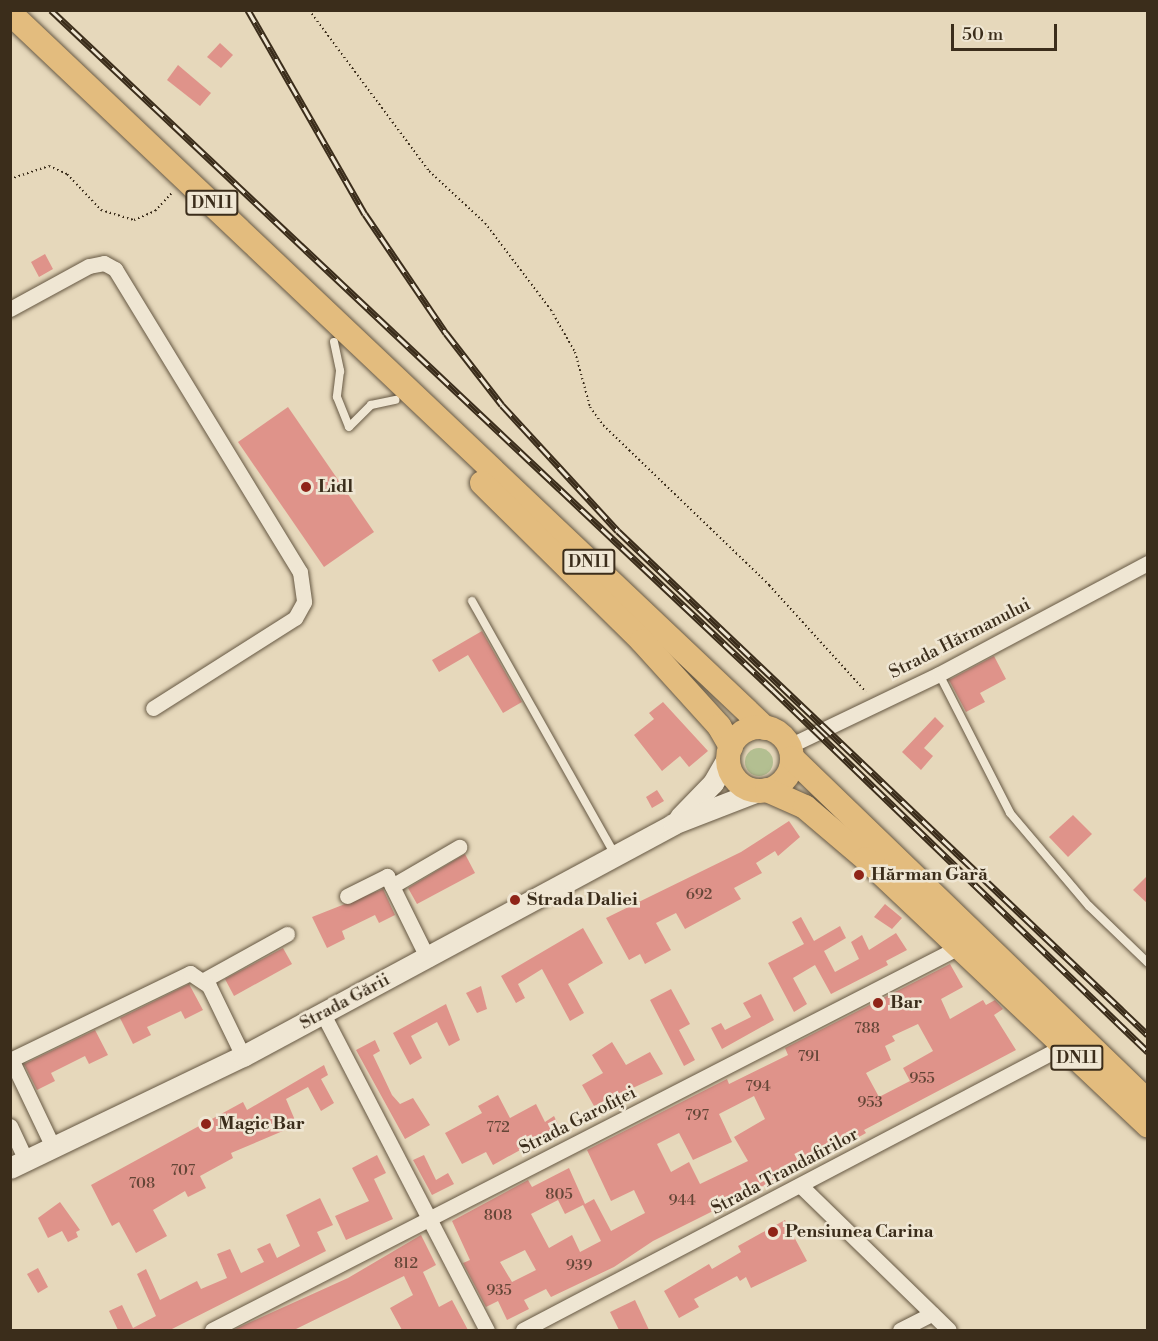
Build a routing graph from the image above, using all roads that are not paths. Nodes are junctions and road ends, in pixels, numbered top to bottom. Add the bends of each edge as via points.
1 (10, 13) edge
2 (10, 34) edge
3 (10, 309) edge
4 (334, 342) junction
5 (395, 400) junction
6 (1148, 563) edge
7 (472, 601) dead end
8 (939, 674) junction
9 (153, 708) dead end
10 (765, 728) junction
11 (730, 752) junction
12 (790, 752) junction
13 (763, 791) junction
14 (673, 824) junction
15 (459, 847) dead end
16 (616, 856) junction
17 (392, 886) junction
18 (347, 896) dead end
19 (287, 934) dead end
20 (961, 946) junction
21 (428, 959) junction
22 (1148, 963) edge
23 (204, 980) junction
24 (323, 1014) junction
25 (1064, 1046) junction
26 (243, 1056) junction
27 (11, 1059) edge
28 (1148, 1102) edge
29 (10, 1126) edge
30 (1148, 1126) edge
31 (54, 1149) junction
32 (19, 1165) edge
33 (801, 1186) junction
34 (429, 1219) junction
35 (932, 1314) junction
36 (212, 1330) edge
37 (487, 1330) edge
38 (523, 1330) edge
39 (900, 1330) edge
40 (949, 1330) edge

1 - 10 highway, DN11
2 - 4 highway, DN11
3 - 9 street via 89,266 104,263 115,269 300,572 304,602 295,618
4 - 5 highway, DN11
4 - 5 lane via 340,371 337,397 349,427 371,405
5 - 11 highway, DN11 via 642,641 719,726
6 - 8 street, Strada Hărmanului
7 - 16 lane
8 - 12 street, Strada Hărmanului via 876,703
8 - 22 lane via 1010,813 1089,906
10 - 11 highway via 745,732
10 - 12 highway, DN11
11 - 13 highway, DN11 via 740,784
11 - 14 main road via 713,783
12 - 13 highway via 785,778
12 - 28 highway, DN11
13 - 14 main road
13 - 20 highway, DN11 via 805,807
14 - 16 main road, Strada Gării
15 - 17 street
16 - 21 main road, Strada Gării
17 - 18 street via 387,876
17 - 21 street
19 - 23 street
20 - 25 highway, DN11
20 - 34 street, Strada Garofiței
21 - 24 main road, Strada Gării
23 - 26 street
23 - 27 street via 190,973 178,976
24 - 26 main road, Strada Gării
24 - 34 street
25 - 30 highway, DN11
25 - 33 street, Strada Trandafirilor
26 - 31 main road, Strada Gării
27 - 31 street
29 - 32 street
31 - 32 main road, Strada Gării
33 - 35 street
33 - 38 street, Strada Trandafirilor
34 - 36 street, Strada Garofiței
34 - 37 street
35 - 39 street
35 - 40 street

